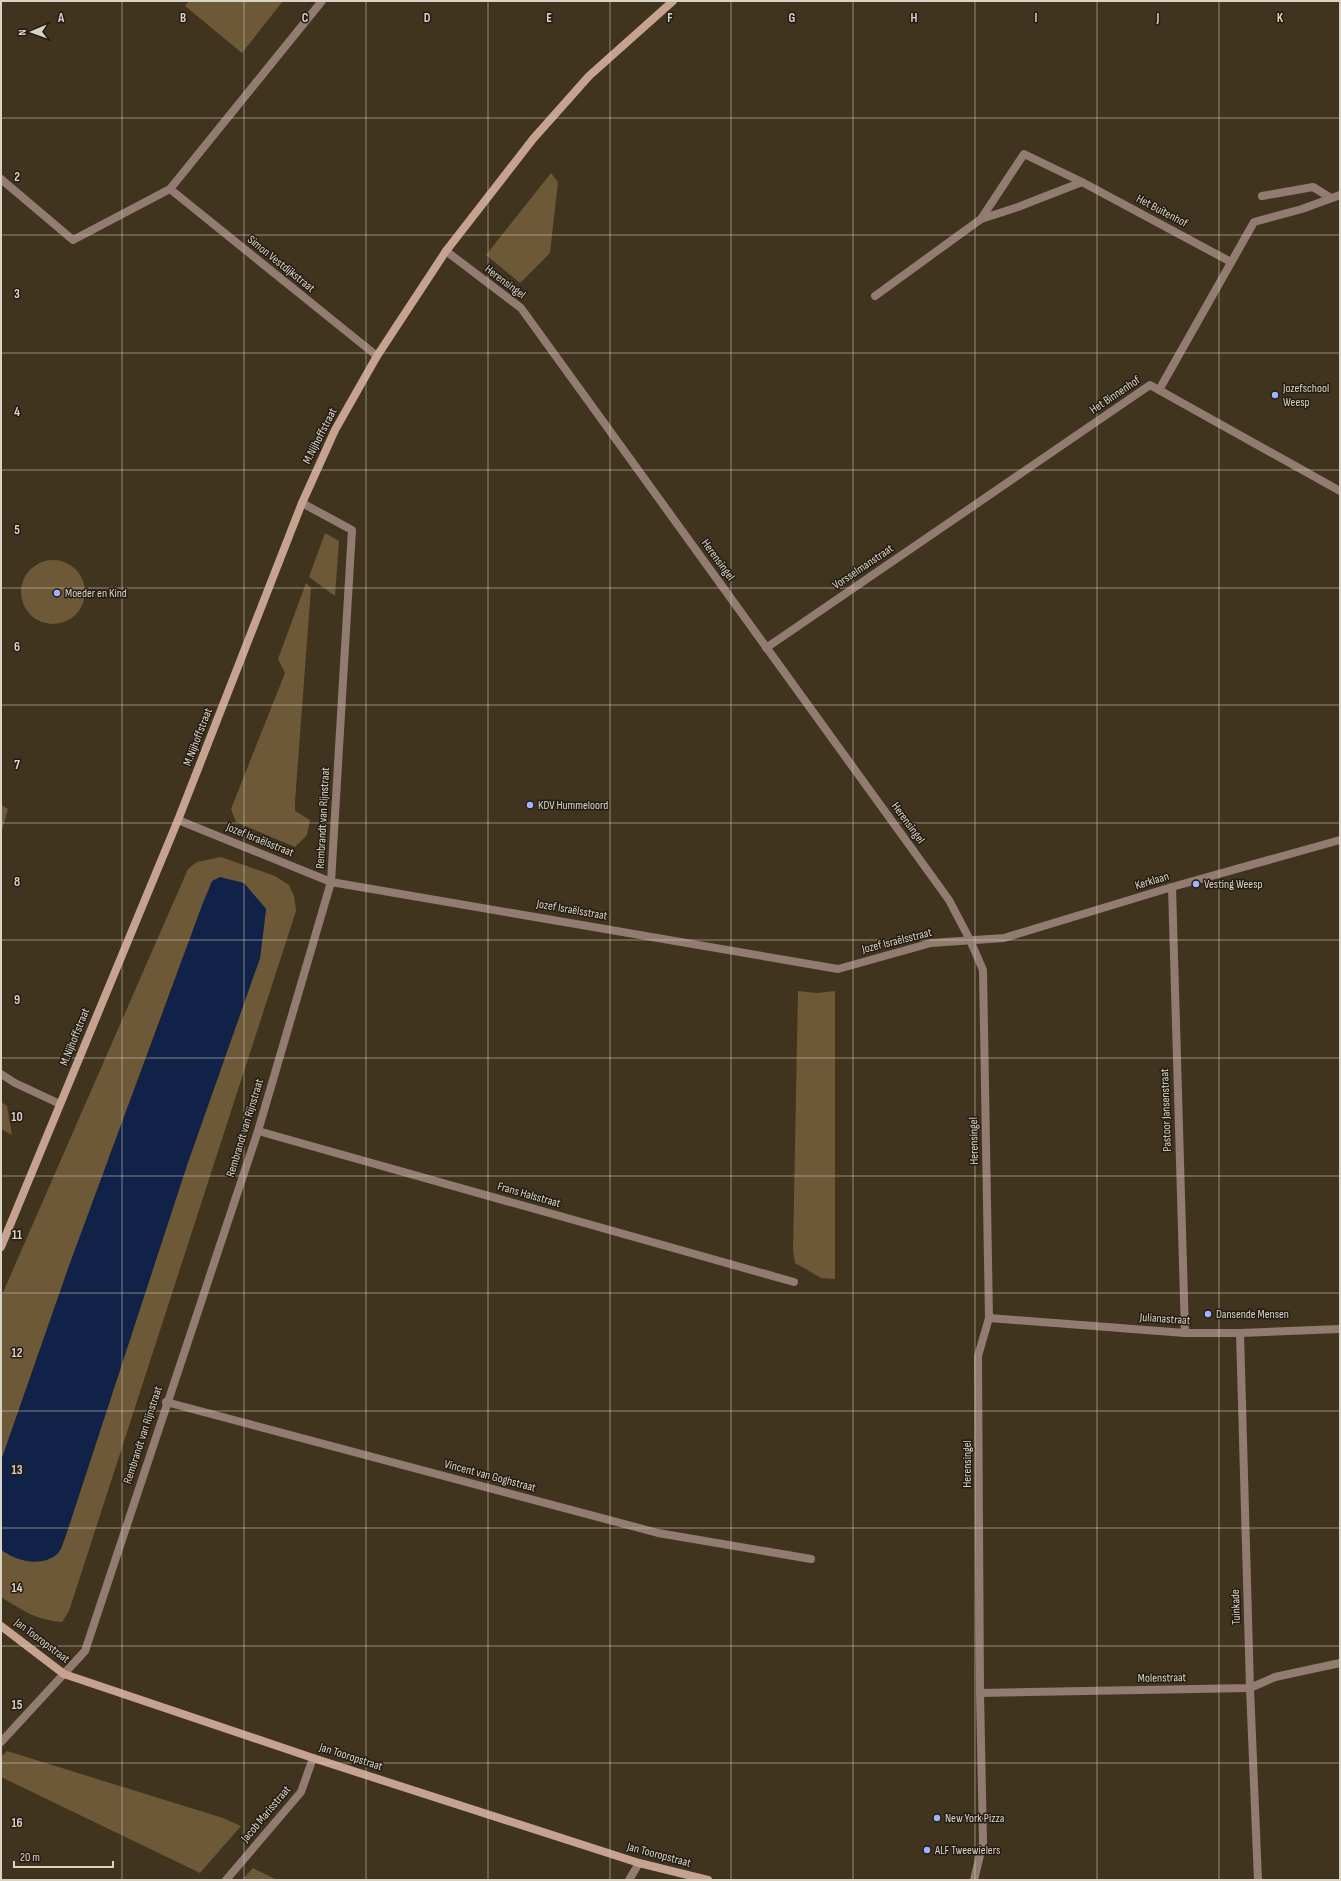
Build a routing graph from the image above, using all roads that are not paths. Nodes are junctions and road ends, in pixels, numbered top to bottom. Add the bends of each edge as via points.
1 (322, 1) edge
2 (673, 1) edge
3 (1, 179) edge
4 (1082, 182) junction
5 (170, 190) junction
6 (1340, 195) edge
7 (1262, 196) dead end
8 (1331, 198) junction
9 (981, 219) junction
10 (446, 251) junction
11 (1231, 262) junction
12 (875, 296) dead end
13 (377, 356) junction
14 (1159, 390) junction
15 (1340, 491) edge
16 (302, 503) junction
17 (973, 507) joint
18 (766, 648) junction
19 (178, 820) junction
20 (1340, 840) edge
21 (331, 882) junction
22 (1172, 887) junction
23 (970, 940) junction
24 (1, 1074) edge
25 (60, 1104) junction
26 (258, 1131) junction
27 (1, 1246) edge
28 (794, 1282) dead end
29 (989, 1318) junction
30 (1340, 1329) edge
31 (1185, 1333) junction
32 (1240, 1333) junction
33 (166, 1402) junction
34 (811, 1559) dead end
35 (1, 1626) edge
36 (1340, 1663) edge
37 (64, 1674) junction
38 (1250, 1688) junction
39 (980, 1693) junction
40 (1, 1742) edge
41 (313, 1758) junction
42 (638, 1863) junction
43 (226, 1880) edge
44 (629, 1880) edge
45 (708, 1880) edge
46 (974, 1880) edge
47 (1258, 1880) edge

1 - 5 street
2 - 10 main road via 589,76 533,140
3 - 5 street via 73,240
4 - 9 street, Het Buitenhof
4 - 9 street, Het Buitenhof via 1024,154
4 - 11 street, Het Buitenhof
5 - 13 street, Simon Vestdijkstraat
6 - 8 street
7 - 8 street via 1313,187
8 - 11 street via 1254,222
9 - 12 street, Het Buitenhof
10 - 13 main road, M.Nijhoffstraat
10 - 18 street, Herensingel via 521,308
11 - 14 street
13 - 16 main road, M.Nijhoffstraat via 335,430
14 - 15 street, Het Binnenhof
14 - 17 street, Het Binnenhof via 1150,385
16 - 19 main road, M.Nijhoffstraat
16 - 21 street, Rembrandt van Rijnstraat via 352,530
17 - 18 street, Vorsselmanstraat
18 - 23 street, Herensingel via 949,900
19 - 21 street, Jozef Israëlsstraat
19 - 25 main road, M.Nijhoffstraat
20 - 22 street, Kerklaan
21 - 23 street, Jozef Israëlsstraat via 838,969 931,943
21 - 26 street, Rembrandt van Rijnstraat
22 - 23 street, Kerklaan via 1004,938
22 - 31 street, Pastoor Jansenstraat
23 - 29 street, Herensingel via 983,970
24 - 25 street
25 - 27 main road, M.Nijhoffstraat
26 - 28 street, Frans Halsstraat
26 - 33 street, Rembrandt van Rijnstraat
29 - 31 street, Julianastraat
29 - 39 street, Herensingel via 978,1356
30 - 32 street, Julianastraat
31 - 32 street, Julianastraat
32 - 38 street, Tuinkade
33 - 34 street, Vincent van Goghstraat via 658,1533
33 - 37 street, Rembrandt van Rijnstraat via 85,1651
35 - 37 main road, Jan Tooropstraat
36 - 38 street, Molenstraat via 1274,1677
37 - 40 street, Rembrandt van Rijnstraat
37 - 41 main road, Jan Tooropstraat
38 - 39 street, Molenstraat
38 - 47 street, Tuinkade
39 - 46 street, Herensingel via 983,1843
41 - 42 main road, Jan Tooropstraat
41 - 43 street, Jacob Marisstraat via 301,1792
42 - 44 street
42 - 45 main road, Jan Tooropstraat

